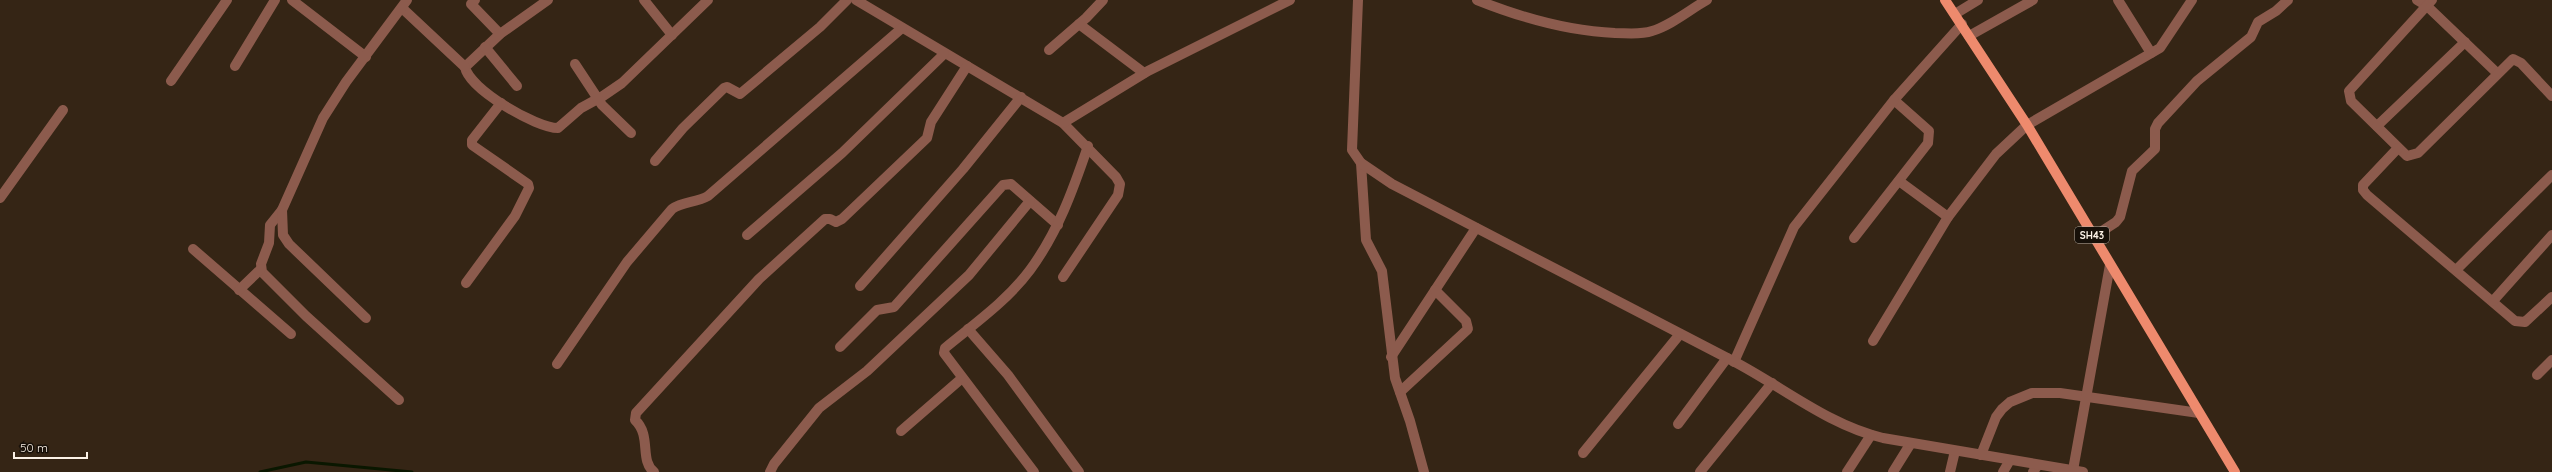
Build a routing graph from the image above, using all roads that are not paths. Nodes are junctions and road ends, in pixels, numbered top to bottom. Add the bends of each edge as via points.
1 (227, 0) edge
2 (275, 0) edge
3 (292, 0) edge
4 (475, 0) edge
5 (548, 0) edge
6 (644, 0) edge
7 (708, 0) edge
8 (847, 0) edge
9 (856, 0) edge
10 (1103, 0) edge
11 (1290, 0) edge
12 (1358, 0) edge
13 (1478, 0) edge
14 (1492, 0) edge
15 (1707, 0) edge
16 (1945, 0) edge
17 (1978, 0) edge
18 (2033, 0) edge
19 (2118, 0) edge
20 (2192, 0) edge
21 (2288, 0) edge
22 (2417, 0) edge
23 (2430, 3) edge
24 (404, 4) edge
25 (1954, 14) junction
26 (1079, 24) junction
27 (1962, 24) junction
28 (902, 28) junction
29 (500, 34) junction
30 (672, 35) junction
31 (1969, 36) junction
32 (2464, 42) junction
33 (485, 48) junction
34 (1049, 50) dead end
35 (2151, 53) junction
36 (944, 54) junction
37 (366, 57) junction
38 (575, 64) dead end
39 (235, 66) dead end
40 (967, 66) junction
41 (465, 67) junction
42 (2497, 72) junction
43 (1144, 73) junction
44 (171, 81) dead end
45 (517, 86) dead end
46 (2552, 96) edge
47 (1021, 97) junction
48 (597, 99) junction
49 (1894, 100) junction
50 (501, 103) junction
51 (63, 110) dead end
52 (1063, 123) junction
53 (2027, 125) junction
54 (2377, 126) junction
55 (631, 133) dead end
56 (1088, 146) junction
57 (2398, 148) junction
58 (655, 161) dead end
59 (1361, 163) junction
60 (2552, 175) edge
61 (1899, 181) junction
62 (0, 198) edge
63 (1030, 201) junction
64 (282, 210) junction
65 (1948, 216) junction
66 (1058, 224) junction
67 (1476, 228) junction
68 (747, 235) dead end
69 (2552, 235) edge
70 (2093, 237) junction
71 (1854, 238) dead end
72 (193, 250) dead end
73 (2110, 265) junction
74 (261, 269) junction
75 (2456, 270) junction
76 (1063, 276) dead end
77 (466, 283) dead end
78 (860, 286) dead end
79 (239, 290) junction
80 (1435, 290) junction
81 (2552, 297) edge
82 (2493, 301) junction
83 (366, 318) dead end
84 (968, 329) junction
85 (291, 334) dead end
86 (1680, 334) junction
87 (1873, 340) dead end
88 (840, 347) dead end
89 (1390, 357) junction
90 (1731, 360) junction
91 (2552, 360) edge
92 (557, 364) dead end
93 (2537, 375) dead end
94 (961, 379) junction
95 (1772, 383) junction
96 (1400, 392) junction
97 (2085, 396) junction
98 (399, 400) dead end
99 (2199, 413) junction
100 (1678, 424) dead end
101 (901, 431) dead end
102 (1871, 435) junction
103 (1911, 443) junction
104 (1955, 450) junction
105 (1583, 453) dead end
106 (1982, 455) junction
107 (2010, 460) junction
108 (2035, 468) edge
109 (1077, 471) edge
110 (2078, 471) edge
111 (654, 472) edge
112 (770, 472) edge
113 (1034, 472) edge
114 (1424, 472) edge
115 (1700, 472) edge
116 (1847, 472) edge
117 (1893, 472) edge
118 (1950, 472) edge
119 (2003, 472) edge
120 (2235, 472) edge

1 - 44 street
2 - 39 street
3 - 37 street
4 - 29 street via 470,4
5 - 29 street
6 - 30 street
7 - 30 street
8 - 58 street via 820,27 740,94 728,87 724,88 683,128
9 - 28 street
10 - 26 street
11 - 43 street
12 - 59 street via 1351,138 1352,150
13 - 14 street
13 - 15 street via 1533,20 1574,29 1633,34 1652,31
16 - 25 main road, SH43
17 - 25 street
18 - 31 street
19 - 35 street
20 - 35 street via 2168,40
21 - 70 street via 2258,22 2251,37 2198,81 2158,123 2155,128 2155,149 2132,171 2120,217
22 - 23 street
23 - 32 street
23 - 54 street via 2349,91 2351,101
24 - 37 street
24 - 41 street via 431,35
25 - 27 main road, SH43
26 - 34 street
26 - 43 street
27 - 31 main road, SH43
27 - 49 street
28 - 36 street
28 - 92 street via 708,196 672,209 627,262
29 - 33 street
30 - 48 street via 622,82
31 - 53 main road, SH43
32 - 42 street
32 - 54 street
33 - 41 street
33 - 45 street
35 - 53 street
36 - 40 street
36 - 68 street via 842,153
37 - 64 street via 330,105
38 - 48 street
40 - 47 street
40 - 111 street via 931,122 927,138 842,219 836,222 828,219 821,223 759,279 636,413 635,420 645,438 647,462
41 - 50 street via 491,97
42 - 46 street via 2509,60 2516,59
42 - 57 street via 2418,153 2407,156
43 - 52 street
47 - 52 street
47 - 78 street via 963,169
48 - 50 street via 581,108 558,128 517,114
48 - 55 street
49 - 61 street via 1928,131 1930,136 1928,143
49 - 90 street via 1794,227
50 - 77 street via 472,140 472,145 528,184 529,188 515,216
51 - 62 street
52 - 56 street
53 - 65 street via 1980,171
53 - 70 main road, SH43
54 - 57 street
56 - 66 street
56 - 76 street via 1116,177 1120,190 1094,234
57 - 75 street via 2367,180 2363,190
59 - 67 street via 1392,184
59 - 89 street via 1363,224 1366,240 1382,271
60 - 75 street
61 - 65 street
61 - 71 street
63 - 66 street
63 - 88 street via 1011,184 1003,185 894,307 877,310
63 - 112 street via 969,275 867,371 819,408
64 - 74 street via 270,225 267,253
64 - 83 street via 283,234 289,244
65 - 87 street
66 - 84 street via 1029,271 1001,301
67 - 80 street
67 - 86 street
69 - 82 street
70 - 73 main road, SH43
72 - 79 street
73 - 97 street
73 - 99 main road, SH43
74 - 79 street
74 - 98 street via 306,316
75 - 82 street
79 - 85 street
80 - 89 street
80 - 96 street via 1466,321 1468,329
81 - 82 street via 2525,322 2520,323
84 - 94 street via 945,348 944,353
84 - 109 street via 1008,375
86 - 90 street
86 - 105 street
89 - 96 street
90 - 95 street
90 - 100 street
91 - 93 street
94 - 101 street
94 - 113 street
95 - 102 street via 1828,417
95 - 115 street
96 - 114 street
97 - 99 street
97 - 106 street via 2032,393 2010,402 1996,417
97 - 110 street
99 - 120 main road, SH43
102 - 103 street
102 - 116 street
103 - 104 street
103 - 117 street
104 - 106 street
104 - 118 street
106 - 107 street
107 - 108 street
107 - 119 street
108 - 110 street

